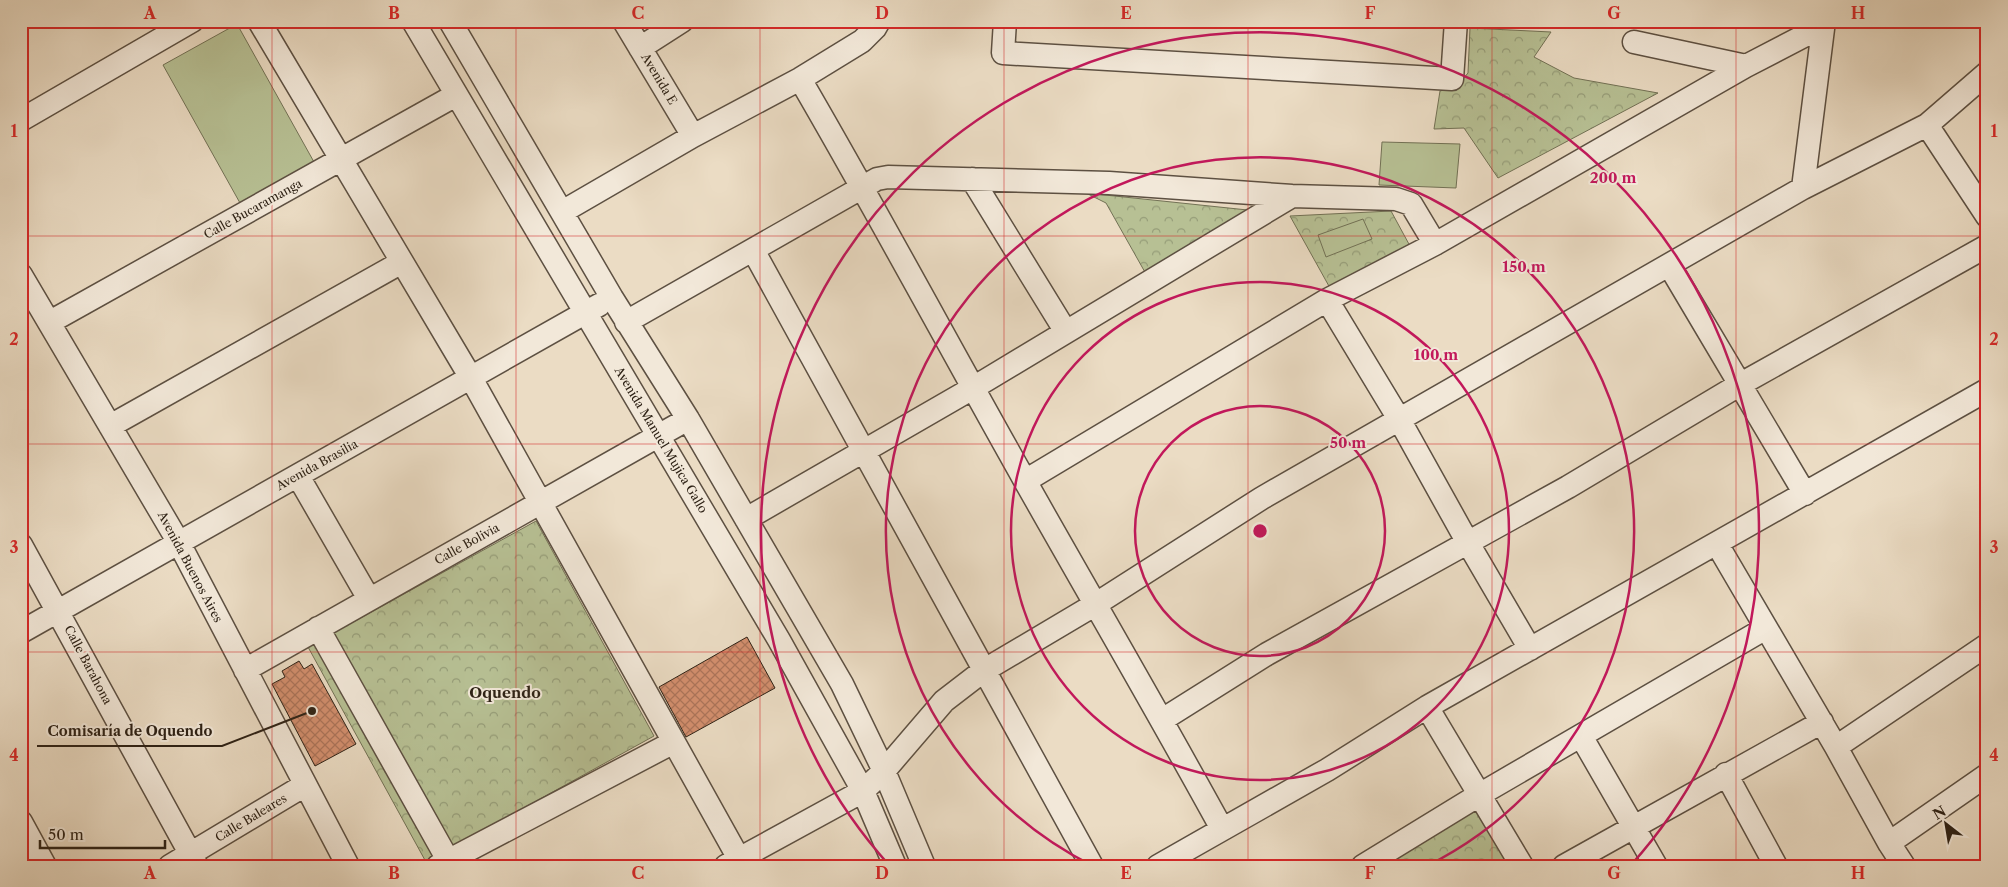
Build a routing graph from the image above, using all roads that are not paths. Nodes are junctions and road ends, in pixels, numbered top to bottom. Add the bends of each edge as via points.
1 (192, 21) edge
2 (259, 21) edge
3 (413, 21) edge
4 (450, 21) edge
5 (624, 21) edge
6 (682, 21) edge
7 (879, 21) edge
8 (1005, 21) edge
9 (1456, 21) edge
10 (1823, 23) edge
11 (1634, 42) dead end
12 (1788, 43) junction
13 (640, 48) junction
14 (1818, 62) junction
15 (1746, 66) junction
16 (1987, 73) edge
17 (800, 79) junction
18 (456, 95) junction
19 (21, 120) edge
20 (1927, 125) junction
21 (693, 136) junction
22 (341, 159) junction
23 (972, 179) junction
24 (863, 187) junction
25 (1802, 188) junction
26 (1292, 196) junction
27 (562, 212) junction
28 (1987, 216) edge
29 (1435, 244) junction
30 (1987, 246) edge
31 (753, 250) junction
32 (402, 262) junction
33 (1669, 265) junction
34 (24, 287) edge
35 (612, 298) junction
36 (1327, 300) junction
37 (586, 313) junction
38 (50, 322) junction
39 (626, 322) junction
40 (1066, 332) junction
41 (471, 378) junction
42 (1739, 385) junction
43 (974, 388) junction
44 (1983, 401) edge
45 (688, 419) junction
46 (1400, 419) junction
47 (110, 426) junction
48 (659, 436) junction
49 (864, 450) junction
50 (298, 476) junction
51 (1025, 481) junction
52 (1805, 494) junction
53 (541, 502) junction
54 (746, 519) junction
55 (1468, 542) junction
56 (179, 543) junction
57 (1716, 544) junction
58 (21, 545) edge
59 (369, 599) junction
60 (1096, 604) junction
61 (59, 611) junction
62 (318, 628) junction
63 (1766, 628) junction
64 (21, 632) edge
65 (1987, 644) edge
66 (1530, 649) junction
67 (245, 670) junction
68 (983, 671) junction
69 (1427, 707) junction
70 (1162, 720) junction
71 (1822, 722) junction
72 (1582, 736) junction
73 (674, 742) junction
74 (1836, 747) junction
75 (884, 771) junction
76 (1726, 774) junction
77 (1987, 775) edge
78 (305, 785) junction
79 (863, 792) junction
80 (1479, 795) junction
81 (21, 822) edge
82 (1634, 826) junction
83 (1222, 830) junction
84 (1889, 843) junction
85 (194, 860) edge
86 (443, 863) edge
87 (736, 863) edge
88 (45, 866) edge
89 (170, 866) edge
90 (348, 866) edge
91 (896, 866) edge
92 (924, 866) edge
93 (1092, 866) edge
94 (1158, 866) edge
95 (1363, 866) edge
96 (1522, 866) edge
97 (1564, 866) edge
98 (1656, 866) edge
99 (1776, 866) edge
100 (1904, 866) edge

1 - 19 street
2 - 22 street
3 - 18 street, Avenida Manuel Mujica Gallo
4 - 27 street
5 - 13 street, Avenida E
6 - 13 street
7 - 17 street via 862,41
8 - 9 street via 1003,53 1452,78
10 - 12 street
10 - 14 street
11 - 15 street
12 - 14 street via 1803,43
12 - 15 street
13 - 21 street, Avenida E
14 - 25 street
15 - 29 street
16 - 20 street
17 - 21 street
17 - 24 street
18 - 22 street, Calle Bucaramanga
18 - 37 street, Avenida Manuel Mujica Gallo
20 - 25 street
20 - 28 street
21 - 27 street
22 - 32 street
22 - 38 street, Calle Bucaramanga
23 - 24 street via 888,177
23 - 26 street via 1109,183
23 - 40 street
24 - 31 street
24 - 43 street
25 - 33 street
26 - 29 street via 1396,199 1411,204
26 - 40 street
27 - 35 street
29 - 36 street
30 - 42 street
31 - 39 street
31 - 49 street
32 - 41 street
32 - 47 street
33 - 42 street
33 - 46 street
34 - 38 street, Avenida Buenos Aires
35 - 37 street, Avenida Brasilia
35 - 39 street
36 - 46 street
36 - 51 street
37 - 41 street, Avenida Brasilia
37 - 48 street, Avenida Manuel Mujica Gallo
38 - 47 street, Avenida Buenos Aires
39 - 45 street
40 - 43 street
41 - 50 street, Avenida Brasilia
41 - 53 street
42 - 52 street
42 - 55 street via 1568,488
43 - 49 street
43 - 51 street
44 - 52 street
45 - 48 street, Calle Bolivia
45 - 54 street
46 - 55 street
46 - 60 street via 1262,498
47 - 56 street, Avenida Buenos Aires
48 - 53 street, Calle Bolivia
48 - 79 street, Avenida Manuel Mujica Gallo via 779,640
49 - 54 street
49 - 68 street
50 - 56 street, Avenida Brasilia
50 - 59 street
51 - 60 street
52 - 57 street
53 - 59 street, Calle Bolivia
53 - 73 street
54 - 75 street via 842,684
55 - 66 street
55 - 70 street via 1267,654
56 - 61 street, Avenida Brasilia
56 - 67 street, Avenida Buenos Aires
57 - 63 street
57 - 66 street
58 - 61 street, Calle Barahona
59 - 62 street, Calle Bolivia
60 - 68 street
60 - 70 street
61 - 64 street, Avenida Brasilia
61 - 85 street, Calle Barahona
62 - 67 street, Calle Bolivia
62 - 86 street
63 - 71 street
63 - 72 street
65 - 74 street
66 - 69 street
67 - 78 street, Avenida Buenos Aires
68 - 75 street via 944,701
68 - 93 street
69 - 80 street
69 - 83 street via 1327,770
70 - 83 street
71 - 74 street
71 - 76 street
72 - 80 street
72 - 82 street
73 - 86 street
73 - 87 street
74 - 84 street
75 - 79 street
75 - 92 street
76 - 82 street
76 - 99 street
77 - 84 street
78 - 85 street, Calle Baleares
78 - 90 street, Avenida Buenos Aires
79 - 87 street
79 - 91 street, Avenida Manuel Mujica Gallo
80 - 95 street
80 - 96 street
81 - 88 street
82 - 97 street
82 - 98 street
83 - 94 street
84 - 100 street
85 - 89 street, Calle Baleares

